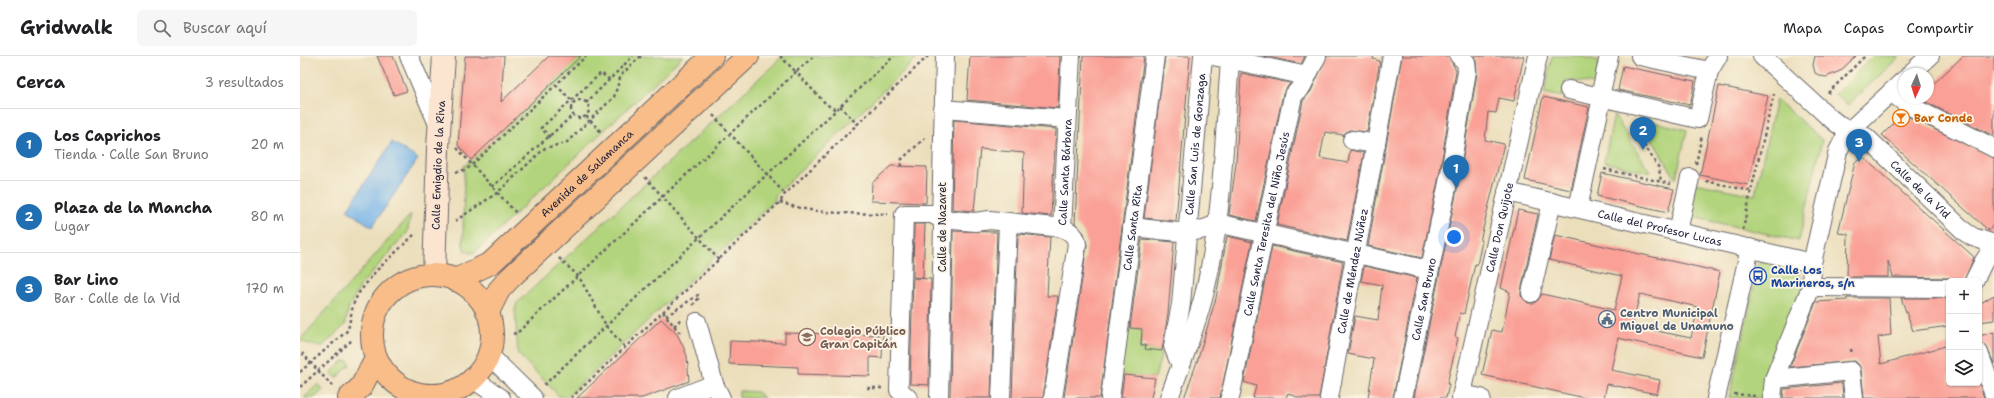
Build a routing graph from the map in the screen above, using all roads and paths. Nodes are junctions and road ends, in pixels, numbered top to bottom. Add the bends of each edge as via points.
1 (409, 56) edge
2 (586, 56) edge
3 (633, 56) edge
4 (641, 56) edge
5 (712, 56) edge
6 (730, 56) edge
7 (748, 56) edge
8 (780, 56) edge
9 (814, 56) edge
10 (894, 56) edge
11 (928, 56) edge
12 (945, 56) edge
13 (1071, 56) edge
14 (1155, 56) edge
15 (1203, 56) edge
16 (1317, 56) edge
17 (1392, 56) edge
18 (1538, 56) edge
19 (1609, 56) edge
20 (1640, 56) edge
21 (1762, 56) edge
22 (1865, 56) edge
23 (1930, 56) edge
24 (1462, 57) edge
25 (1222, 58) edge
26 (1714, 63) edge
27 (444, 67) edge
28 (1917, 68) edge
29 (796, 72) junction
30 (417, 74) junction
31 (1307, 76) junction
32 (610, 80) junction
33 (556, 85) junction
34 (1898, 86) edge
35 (1569, 90) dead end
36 (1891, 92) junction
37 (1828, 93) dead end
38 (1774, 94) dead end
39 (571, 100) junction
40 (1600, 102) junction
41 (574, 103) junction
42 (586, 103) junction
43 (840, 106) junction
44 (943, 109) junction
45 (836, 110) junction
46 (573, 115) junction
47 (586, 116) junction
48 (715, 117) dead end
49 (1067, 119) junction
50 (679, 120) junction
51 (590, 121) junction
52 (1639, 122) dead end
53 (857, 124) junction
54 (440, 129) junction
55 (1702, 131) dead end
56 (1848, 132) junction
57 (731, 133) junction
58 (603, 134) dead end
59 (930, 134) dead end
60 (550, 137) junction
61 (1352, 140) dead end
62 (1376, 144) junction
63 (456, 147) dead end
64 (1994, 148) edge
65 (472, 165) junction
66 (1587, 165) junction
67 (901, 166) dead end
68 (456, 172) dead end
69 (768, 174) junction
70 (648, 180) dead end
71 (1690, 181) junction
72 (1661, 182) junction
73 (492, 187) junction
74 (1752, 191) junction
75 (497, 192) junction
76 (1507, 192) junction
77 (786, 194) junction
78 (664, 197) junction
79 (780, 202) junction
80 (1552, 202) junction
81 (1578, 208) junction
82 (517, 214) dead end
83 (904, 214) junction
84 (941, 219) junction
85 (451, 222) dead end
86 (1008, 222) junction
87 (1217, 223) junction
88 (1132, 227) junction
89 (1062, 228) junction
90 (1743, 229) dead end
91 (421, 230) dead end
92 (1678, 231) junction
93 (1187, 232) junction
94 (1263, 234) junction
95 (700, 237) junction
96 (1994, 245) edge
97 (1750, 248) junction
98 (1356, 253) junction
99 (557, 256) dead end
100 (719, 260) junction
101 (1812, 263) junction
102 (1429, 270) junction
103 (434, 275) junction
104 (579, 277) junction
105 (1976, 278) edge
106 (455, 280) junction
107 (1811, 287) junction
108 (1946, 288) edge
109 (1531, 292) dead end
110 (488, 312) junction
111 (663, 312) junction
112 (697, 322) dead end
113 (674, 326) dead end
114 (607, 327) junction
115 (513, 333) dead end
116 (352, 340) dead end
117 (625, 347) junction
118 (302, 353) dead end
119 (489, 355) junction
120 (376, 359) junction
121 (1982, 361) edge
122 (311, 362) junction
123 (1182, 362) junction
124 (318, 371) junction
125 (300, 372) edge
126 (473, 379) junction
127 (1774, 379) junction
128 (300, 387) edge
129 (867, 388) dead end
130 (717, 391) edge
131 (538, 392) edge
132 (898, 392) edge
133 (342, 394) edge
134 (1737, 395) dead end
135 (1994, 395) edge
136 (417, 396) edge
137 (1461, 396) edge
138 (1768, 397) edge
139 (501, 398) edge
140 (571, 398) edge
141 (678, 398) edge
142 (939, 398) edge
143 (1001, 398) edge
144 (1053, 398) edge
145 (1110, 398) edge
146 (1169, 398) edge
147 (1230, 398) edge
148 (1329, 398) edge
149 (1403, 398) edge
150 (1480, 398) edge
151 (1716, 398) edge
152 (1854, 398) edge

1 - 30 street
2 - 33 path
3 - 32 path
4 - 51 path via 621,75 614,97
5 - 106 main road, Avenida de Salamanca via 491,263
6 - 50 main road via 719,66
7 - 50 main road
8 - 29 path
9 - 29 path
10 - 43 path
11 - 53 path
12 - 44 street, Calle de Nazaret
13 - 49 street, Calle Santa Bárbara
14 - 88 street, Calle Santa Rita
15 - 93 street, Calle San Luis de Gonzaga
16 - 31 street, Calle Santa Teresita del Niño Jesús
17 - 62 street, Calle de Méndez Núñez
18 - 76 street, Calle Don Quijote
19 - 40 street
20 - 26 street
21 - 56 street
22 - 37 path
23 - 28 street
24 - 102 street, Calle San Bruno via 1468,66 1450,173
25 - 31 street
25 - 87 street
26 - 40 street via 1698,119
27 - 30 street via 435,80
27 - 54 main road, Calle Emigdio de la Riva
29 - 45 path via 826,104
29 - 57 path
30 - 54 street
31 - 94 street, Calle Santa Teresita del Niño Jesús via 1292,96
32 - 39 path via 601,73
32 - 42 path
33 - 39 path
33 - 65 path
34 - 36 street
35 - 40 street
36 - 56 street
36 - 64 street via 1908,105
38 - 74 path
39 - 41 path
39 - 60 path via 541,128
40 - 66 street
41 - 42 path via 580,100
41 - 46 path via 571,110
42 - 47 path via 590,109
43 - 45 path
43 - 53 path
44 - 49 street
44 - 84 street, Calle de Nazaret
45 - 69 path
46 - 47 path via 580,118
46 - 60 path
47 - 51 path
48 - 57 path
49 - 89 street, Calle Santa Bárbara
50 - 110 main road via 510,278 499,290
51 - 58 path
51 - 75 path via 566,143 545,148
52 - 72 path via 1638,136 1659,168
53 - 77 path
54 - 103 main road, Calle Emigdio de la Riva
55 - 71 path
56 - 96 street, Calle de la Vid via 1866,137 1965,232
56 - 101 street via 1838,151
57 - 69 path
57 - 78 path
59 - 67 path via 902,160
60 - 73 path
61 - 62 street
62 - 98 street, Calle de Méndez Núñez
63 - 65 path
65 - 68 path
65 - 73 path
66 - 72 path
66 - 81 street
69 - 77 path
69 - 95 path
70 - 78 path
71 - 72 path
71 - 74 path
71 - 92 street
73 - 75 path
74 - 90 path
75 - 82 path
75 - 85 path
76 - 80 street, Calle del Profesor Lucas
76 - 137 street, Calle Don Quijote
77 - 79 path
78 - 95 path
78 - 104 path
79 - 83 path via 798,209 836,213
79 - 100 path
80 - 81 street, Calle del Profesor Lucas
80 - 109 street
81 - 92 street, Calle del Profesor Lucas
83 - 84 street via 932,214
83 - 132 street
84 - 86 street
84 - 142 street, Calle de Nazaret via 944,225
86 - 89 street
86 - 143 street
87 - 93 street, Calle San Luis de Gonzaga via 1208,229
87 - 94 street
87 - 123 street via 1204,294 1194,332
88 - 93 street
88 - 145 street, Calle Santa Rita
89 - 144 street, Calle Santa Bárbara via 1071,232 1077,239 1077,244
91 - 122 path via 376,271 358,294 348,330
92 - 97 street, Calle del Profesor Lucas
93 - 123 street, Calle San Luis de Gonzaga via 1181,304 1173,346 1178,359
94 - 98 street
94 - 147 street, Calle Santa Teresita del Niño Jesús
95 - 100 path
95 - 114 path
96 - 105 street
97 - 101 street, Calle del Profesor Lucas
97 - 151 street
98 - 102 street
98 - 148 street, Calle de Méndez Núñez
99 - 104 path
100 - 111 path
101 - 107 street
102 - 149 street, Calle San Bruno
103 - 106 main road
103 - 120 main road via 414,277 395,287 381,302 373,321 372,342
104 - 114 path
104 - 115 path via 516,334
106 - 110 main road via 469,288
107 - 108 street
107 - 127 street
110 - 119 main road via 492,334
111 - 113 path
111 - 117 path
112 - 130 street
114 - 117 path
114 - 131 path
116 - 124 path
117 - 140 path
118 - 122 path
119 - 126 main road
119 - 131 street
120 - 133 main road via 361,387
120 - 136 main road via 396,384
121 - 135 street
122 - 124 path
122 - 125 path
123 - 146 street
124 - 128 path
124 - 133 path
126 - 136 main road via 453,392
126 - 139 street
127 - 138 street
127 - 152 street via 1851,371
129 - 132 path
130 - 141 street
134 - 138 path
137 - 150 street

